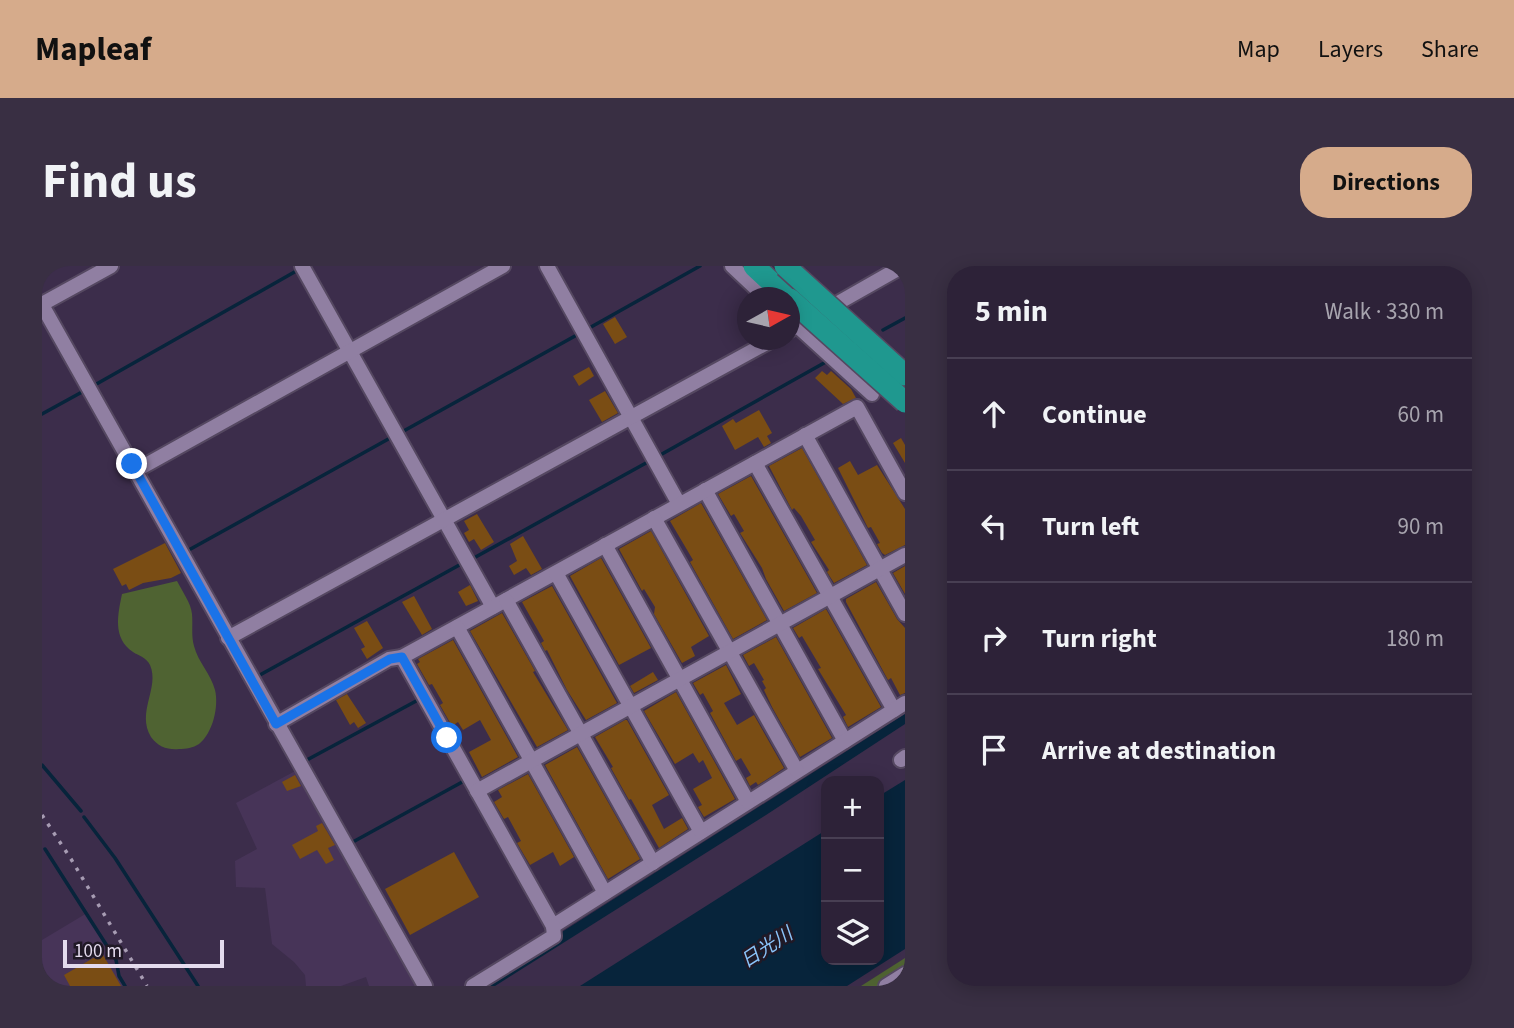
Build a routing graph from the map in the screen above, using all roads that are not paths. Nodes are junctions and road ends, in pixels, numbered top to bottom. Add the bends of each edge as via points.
1 (111, 266) edge
2 (302, 266) edge
3 (503, 266) edge
4 (547, 266) edge
5 (732, 266) edge
6 (754, 266) edge
7 (785, 266) edge
8 (903, 266) edge
9 (754, 287) edge
10 (777, 287) edge
11 (42, 304) edge
12 (800, 308) edge
13 (800, 325) edge
14 (800, 332) edge
15 (754, 350) edge
16 (349, 351) junction
17 (905, 376) edge
18 (872, 394) junction
19 (905, 402) edge
20 (857, 407) junction
21 (632, 417) junction
22 (804, 435) junction
23 (755, 463) junction
24 (135, 471) junction
25 (903, 487) edge
26 (705, 490) junction
27 (679, 505) junction
28 (654, 518) junction
29 (444, 520) junction
30 (605, 545) junction
31 (905, 555) edge
32 (880, 569) junction
33 (556, 573) junction
34 (830, 596) junction
35 (499, 603) junction
36 (905, 614) edge
37 (780, 624) junction
38 (457, 627) junction
39 (228, 638) junction
40 (730, 652) junction
41 (402, 657) junction
42 (680, 679) junction
43 (630, 707) junction
44 (900, 707) edge
45 (276, 724) junction
46 (581, 734) junction
47 (845, 741) junction
48 (532, 761) junction
49 (797, 771) junction
50 (477, 792) junction
51 (748, 802) junction
52 (701, 832) junction
53 (653, 863) junction
54 (605, 893) junction
55 (553, 926) junction
56 (905, 974) edge
57 (425, 986) edge
58 (473, 986) edge
59 (886, 986) edge

1 - 11 street
2 - 16 street
3 - 16 street
4 - 21 street
5 - 9 street
6 - 10 highway
7 - 17 highway, bridge
8 - 13 street via 838,303 812,324
11 - 24 street
12 - 19 highway, bridge
14 - 18 street
15 - 21 street
16 - 24 street
16 - 29 street
17 - 18 street
18 - 20 street
20 - 22 street
20 - 25 street
21 - 27 street
21 - 29 street
22 - 23 street
22 - 32 street
23 - 26 street
23 - 34 street
24 - 39 street
26 - 27 street
26 - 37 street
27 - 28 street
28 - 30 street
28 - 40 street
29 - 35 street
29 - 39 street
30 - 33 street
30 - 42 street
31 - 32 street
32 - 34 street
32 - 36 street
33 - 35 street
33 - 43 street
34 - 37 street
34 - 44 street
35 - 38 street
35 - 46 street
37 - 40 street
37 - 47 street
38 - 41 street
38 - 48 street
39 - 45 street
40 - 42 street
40 - 49 street
41 - 45 street via 390,659
41 - 50 street
42 - 43 street
42 - 51 street
43 - 46 street
43 - 52 street
44 - 47 street
45 - 57 street
46 - 48 street
46 - 53 street
47 - 49 street
48 - 50 street
48 - 54 street
49 - 51 street
50 - 55 street
51 - 52 street
52 - 53 street
53 - 54 street
54 - 55 street
55 - 58 street via 554,936
56 - 59 street

